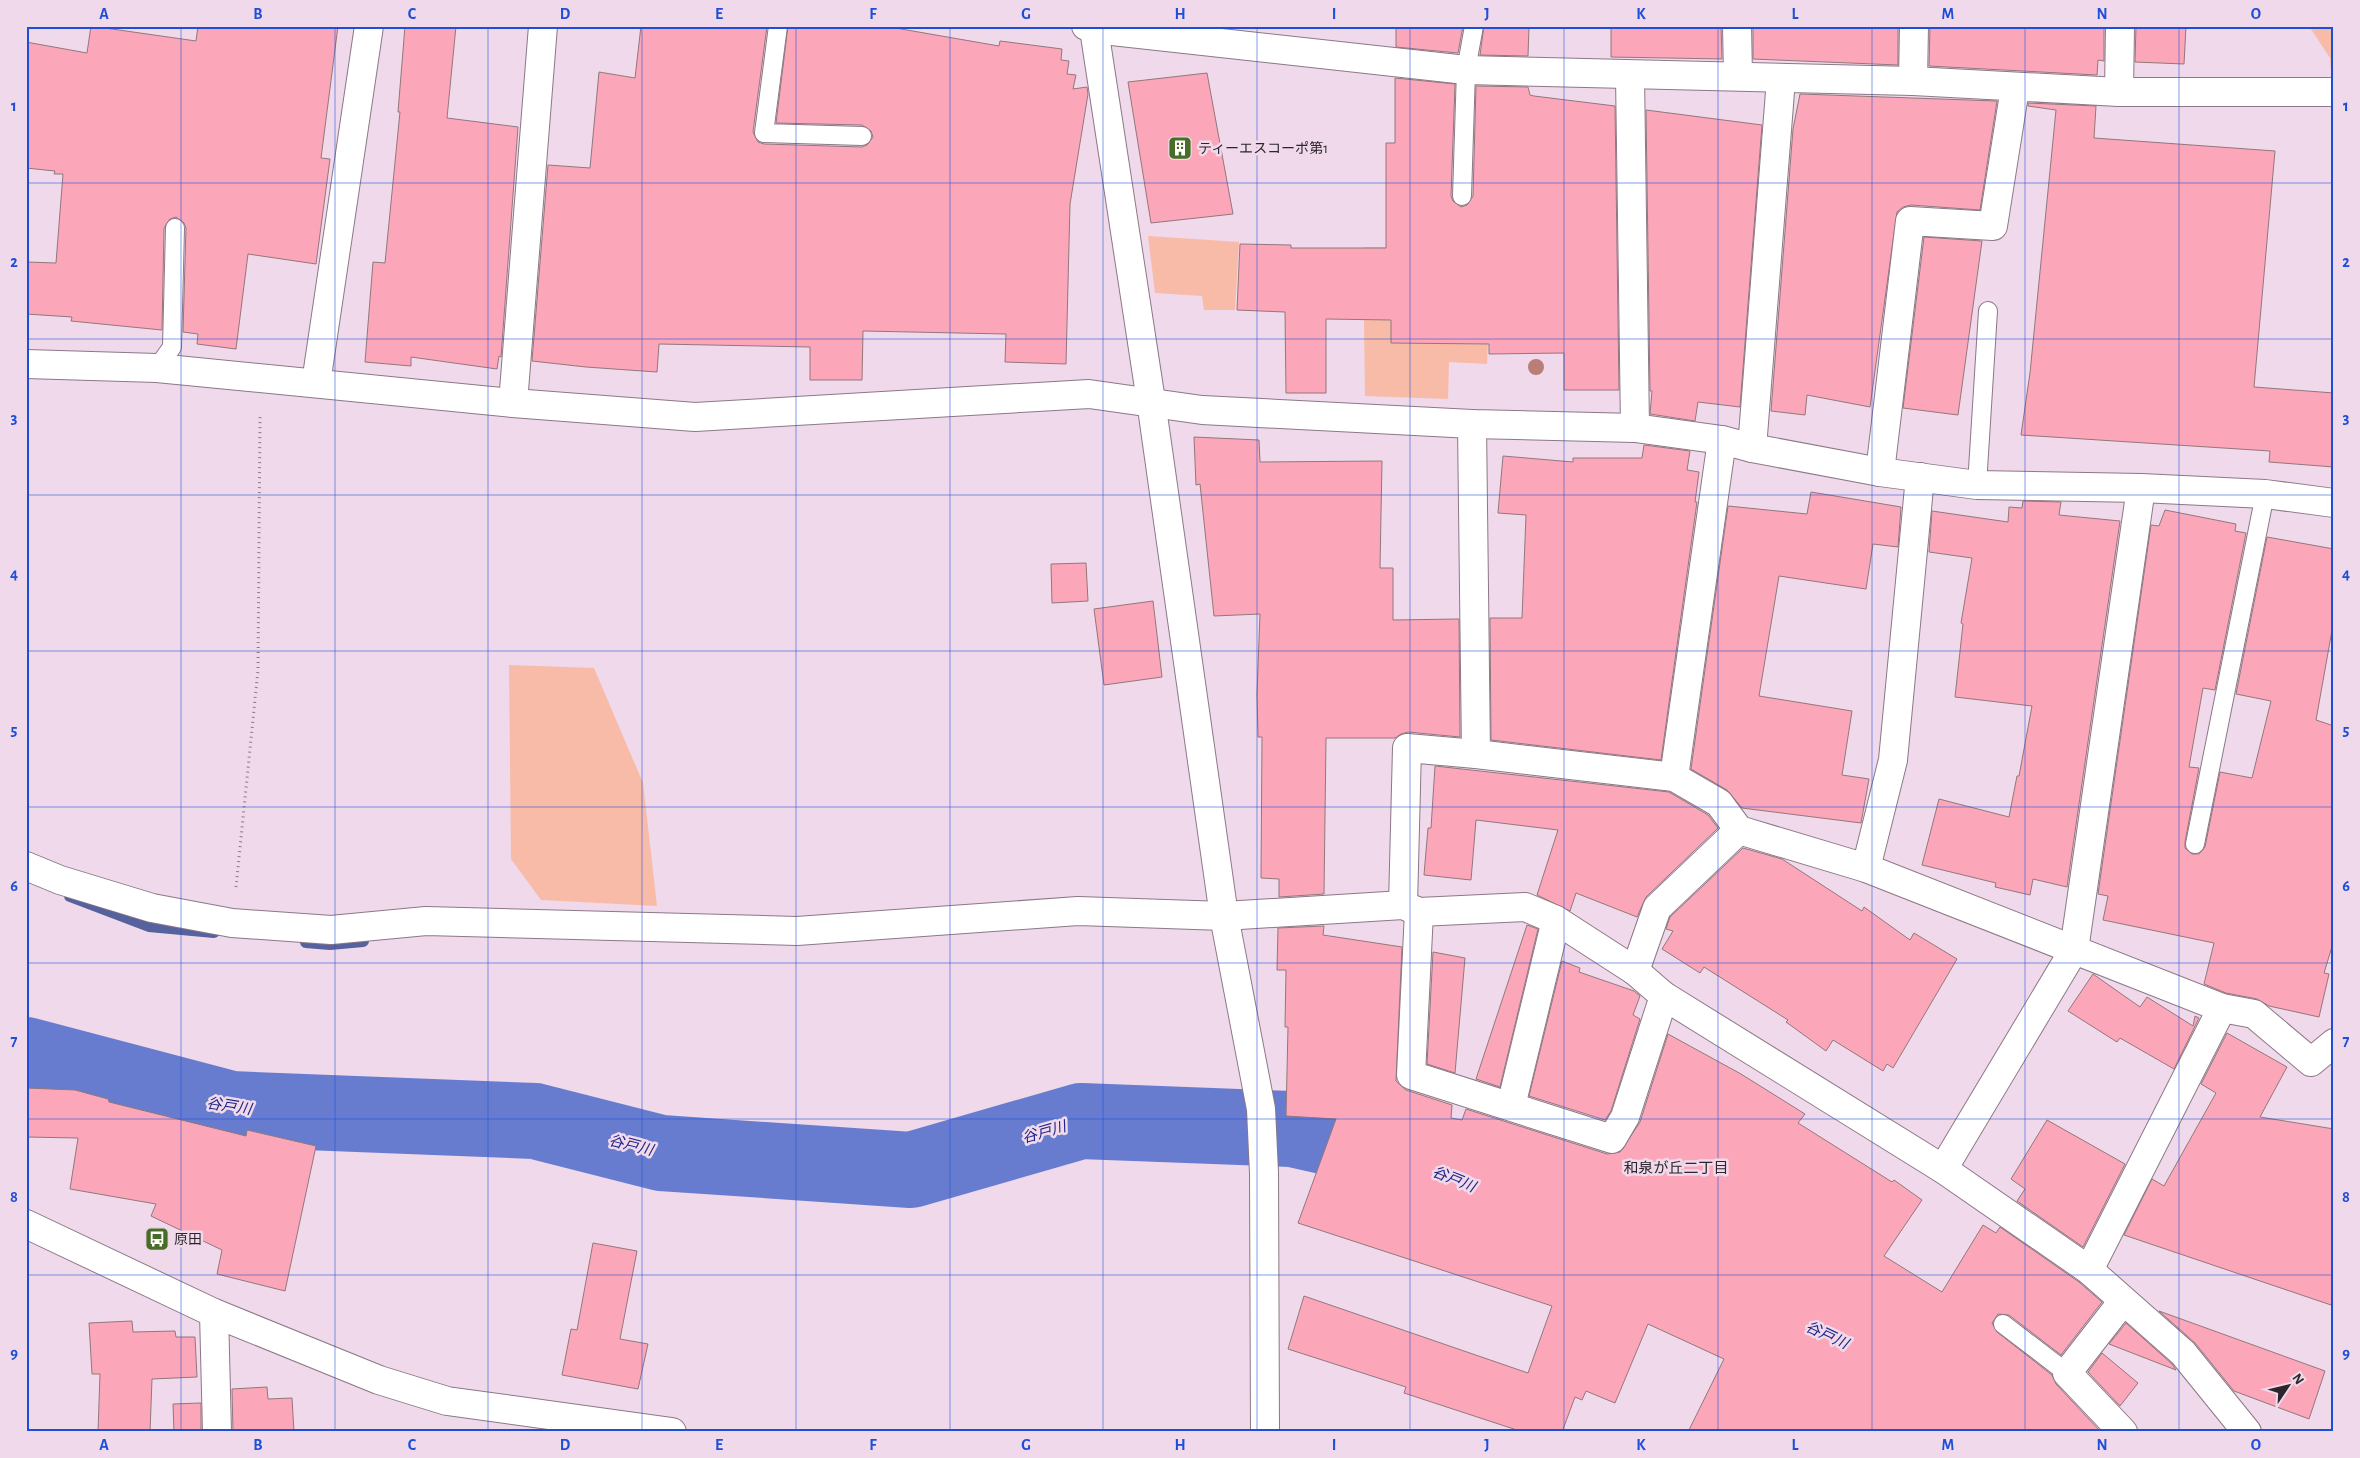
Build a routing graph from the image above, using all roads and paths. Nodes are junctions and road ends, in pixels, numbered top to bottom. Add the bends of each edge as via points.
1 (369, 26) edge
2 (543, 26) edge
3 (778, 26) edge
4 (1474, 26) edge
5 (1737, 26) edge
6 (1914, 26) edge
7 (2120, 26) edge
8 (1090, 28) edge
9 (1466, 70) junction
10 (1630, 75) junction
11 (1738, 76) junction
12 (1781, 79) junction
13 (1912, 81) junction
14 (2015, 88) junction
15 (2119, 92) junction
16 (2334, 92) edge
17 (862, 136) dead end
18 (1462, 196) dead end
19 (175, 228) dead end
20 (1988, 311) dead end
21 (26, 364) edge
22 (157, 368) junction
23 (260, 377) junction
24 (316, 383) junction
25 (1151, 401) junction
26 (513, 403) junction
27 (1472, 424) junction
28 (1635, 428) junction
29 (1722, 440) junction
30 (1752, 448) junction
31 (1880, 472) junction
32 (1920, 477) junction
33 (1977, 485) junction
34 (2142, 488) junction
35 (2266, 494) junction
36 (2334, 503) edge
37 (1476, 754) junction
38 (1674, 777) junction
39 (1738, 830) junction
40 (2195, 844) dead end
41 (26, 866) edge
42 (1866, 868) junction
43 (1411, 909) junction
44 (1224, 916) junction
45 (1556, 920) junction
46 (232, 923) junction
47 (2074, 950) junction
48 (1635, 971) junction
49 (1664, 996) junction
50 (2222, 1008) junction
51 (2334, 1043) edge
52 (1511, 1106) junction
53 (1943, 1169) junction
54 (26, 1224) edge
55 (2088, 1270) junction
56 (2123, 1301) junction
57 (214, 1313) junction
58 (2003, 1324) dead end
59 (2067, 1372) junction
60 (217, 1432) edge
61 (672, 1432) edge
62 (1265, 1432) edge
63 (2123, 1432) edge
64 (2247, 1432) edge

1 - 24 street
2 - 26 street
3 - 17 lane via 764,133
4 - 9 lane
5 - 11 street
6 - 13 street
7 - 15 street
8 - 9 street
8 - 25 street
9 - 10 street
9 - 18 lane
10 - 11 street
10 - 28 street
11 - 12 street
12 - 13 street
12 - 30 street
13 - 14 street
14 - 15 street
14 - 31 street via 1993,226 1910,221
15 - 16 street
19 - 22 lane via 172,347
20 - 33 lane
21 - 22 street
22 - 23 street
23 - 24 street
23 - 46 path via 258,670
24 - 26 street
25 - 26 street via 1089,394 695,417
25 - 27 street via 1202,410
25 - 44 street
27 - 28 street
27 - 37 street
28 - 29 street
29 - 30 street
29 - 38 street
30 - 31 street
31 - 32 street
32 - 33 street
32 - 42 street via 1893,760
33 - 34 street
34 - 35 street
34 - 47 street
35 - 36 street
35 - 40 lane
37 - 38 street
37 - 43 street via 1407,748
38 - 39 street via 1719,803
39 - 42 street
39 - 48 street via 1657,908
41 - 46 street via 60,880 152,908
42 - 47 street
43 - 44 street
43 - 45 street via 1525,907
43 - 52 street via 1411,1075
44 - 46 street via 1078,910 797,931 426,921 331,930
44 - 62 street via 1261,1109
45 - 48 street
45 - 52 street
47 - 50 street
47 - 53 street
48 - 49 street
49 - 52 street via 1625,1117 1612,1139
49 - 53 street
50 - 51 street via 2254,1014 2311,1062
50 - 55 street
53 - 55 street
54 - 57 street
55 - 56 street
56 - 59 street
56 - 64 street via 2183,1353
57 - 60 street
57 - 61 street via 379,1380 447,1401
58 - 59 lane
59 - 63 street

